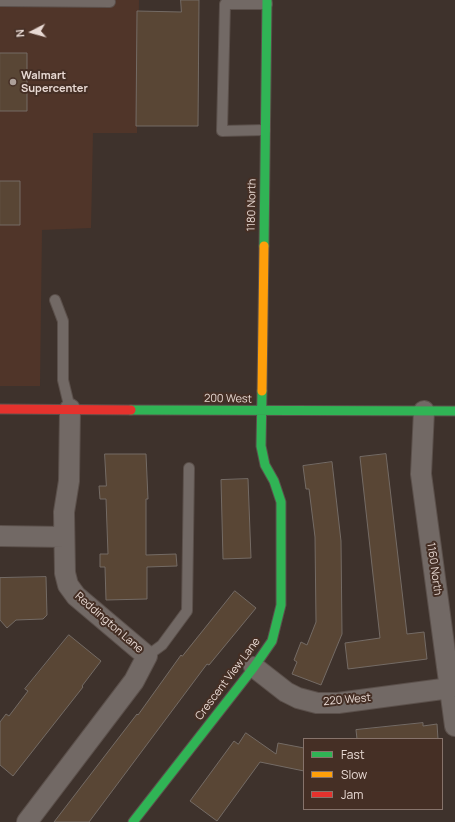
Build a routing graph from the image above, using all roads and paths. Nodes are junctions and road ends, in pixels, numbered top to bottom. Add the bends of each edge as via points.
1 (0, 1) edge
2 (110, 2) dead end
3 (267, 2) edge
4 (265, 130) junction
5 (55, 300) dead end
6 (0, 409) edge
7 (70, 409) junction
8 (262, 411) junction
9 (424, 411) junction
10 (455, 411) edge
11 (188, 468) dead end
12 (0, 536) edge
13 (64, 537) junction
14 (147, 656) junction
15 (254, 666) junction
16 (450, 688) junction
17 (455, 726) edge
18 (27, 822) edge
19 (133, 822) edge

1 - 2 lane
3 - 4 street, 1180 North
3 - 4 lane via 225,4 222,131
4 - 8 street, 1180 North
5 - 7 lane via 63,321 63,380
6 - 7 street, 200 West
7 - 8 street, 200 West
7 - 13 street, Reddington Lane via 69,481 64,512
8 - 9 street, 200 West
8 - 15 street, Crescent View Lane via 261,446 265,465 281,502 281,605 272,641
9 - 10 street, 200 West
9 - 16 street, 1160 North via 422,474
11 - 14 lane via 187,611 162,645
12 - 13 street
13 - 14 street, Reddington Lane via 68,585 76,596
14 - 18 street, Reddington Lane via 134,681
15 - 16 street, 220 West via 286,692 317,703 338,703
15 - 19 street, Crescent View Lane
16 - 17 street, 1160 North

